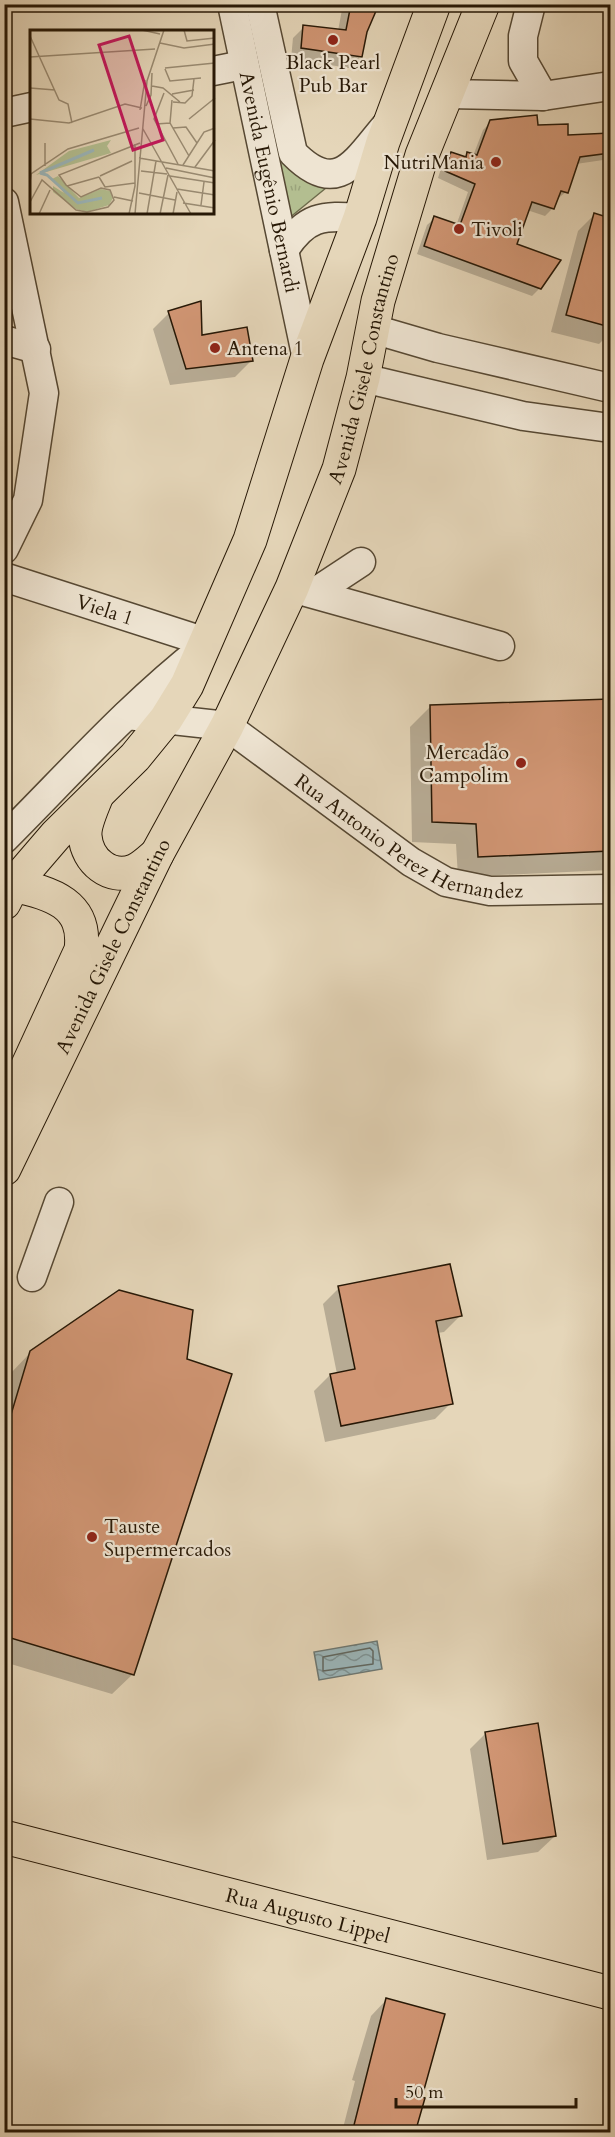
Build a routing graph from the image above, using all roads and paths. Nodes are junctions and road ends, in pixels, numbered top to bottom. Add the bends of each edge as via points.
1 (232, 4) edge
2 (260, 4) edge
3 (434, 4) edge
4 (483, 4) edge
5 (531, 4) edge
6 (243, 65) junction
7 (214, 71) edge
8 (610, 86) edge
9 (448, 94) junction
10 (543, 96) junction
11 (30, 107) edge
12 (4, 113) edge
13 (392, 118) junction
14 (4, 202) edge
15 (360, 218) junction
16 (284, 250) junction
17 (373, 329) junction
18 (4, 340) edge
19 (438, 348) junction
20 (36, 349) junction
21 (307, 359) junction
22 (363, 378) junction
23 (567, 379) junction
24 (610, 388) edge
25 (426, 393) junction
26 (555, 421) junction
27 (610, 428) edge
28 (4, 549) edge
29 (361, 562) dead end
30 (4, 577) edge
31 (303, 591) junction
32 (205, 645) junction
33 (500, 646) dead end
34 (127, 715) junction
35 (166, 718) junction
36 (227, 726) junction
37 (97, 795) junction
38 (4, 839) edge
39 (157, 855) junction
40 (610, 889) edge
41 (7, 891) edge
42 (4, 1117) edge
43 (4, 1169) edge
44 (59, 1202) dead end
45 (32, 1276) dead end
46 (4, 1837) edge
47 (610, 1993) edge

1 - 6 street, Avenida Eugênio Bernardi
2 - 13 street, Avenida Eugênio Bernardi via 293,153 307,167 320,174 335,175 348,167
3 - 13 main road
4 - 9 main road, Avenida Gisele Constantino
5 - 10 street via 523,36 524,62
6 - 7 street
6 - 16 street, Avenida Eugênio Bernardi
8 - 10 street
9 - 10 street
9 - 17 main road, Avenida Gisele Constantino via 422,155
11 - 12 street
13 - 15 main road
14 - 20 street
15 - 16 street via 330,216 312,220 295,232
15 - 17 main road via 372,228 363,305 365,320
15 - 21 main road
16 - 21 street, Avenida Eugênio Bernardi
17 - 19 street
17 - 22 main road, Avenida Gisele Constantino
18 - 20 street
19 - 23 street
19 - 25 street
20 - 28 street via 44,393 38,442 28,500
21 - 32 main road via 250,540
22 - 25 street
22 - 31 main road, Avenida Gisele Constantino
23 - 24 street
23 - 26 street
25 - 26 street
26 - 27 street
29 - 31 street
30 - 32 street, Viela 1
31 - 33 street
31 - 36 main road, Avenida Gisele Constantino
32 - 34 street
32 - 35 main road
34 - 35 street
34 - 38 street
35 - 36 street
35 - 37 main road
36 - 39 main road, Avenida Gisele Constantino
36 - 40 street, Rua Antonio Perez Hernandez via 411,862 446,882 490,891
37 - 39 main road via 85,834 90,854 103,868 121,874 137,870
37 - 41 main road
39 - 43 main road, Avenida Gisele Constantino
41 - 42 main road via 52,897 68,906 78,916 83,934 81,950
44 - 45 street
46 - 47 main road, Rua Augusto Lippel

